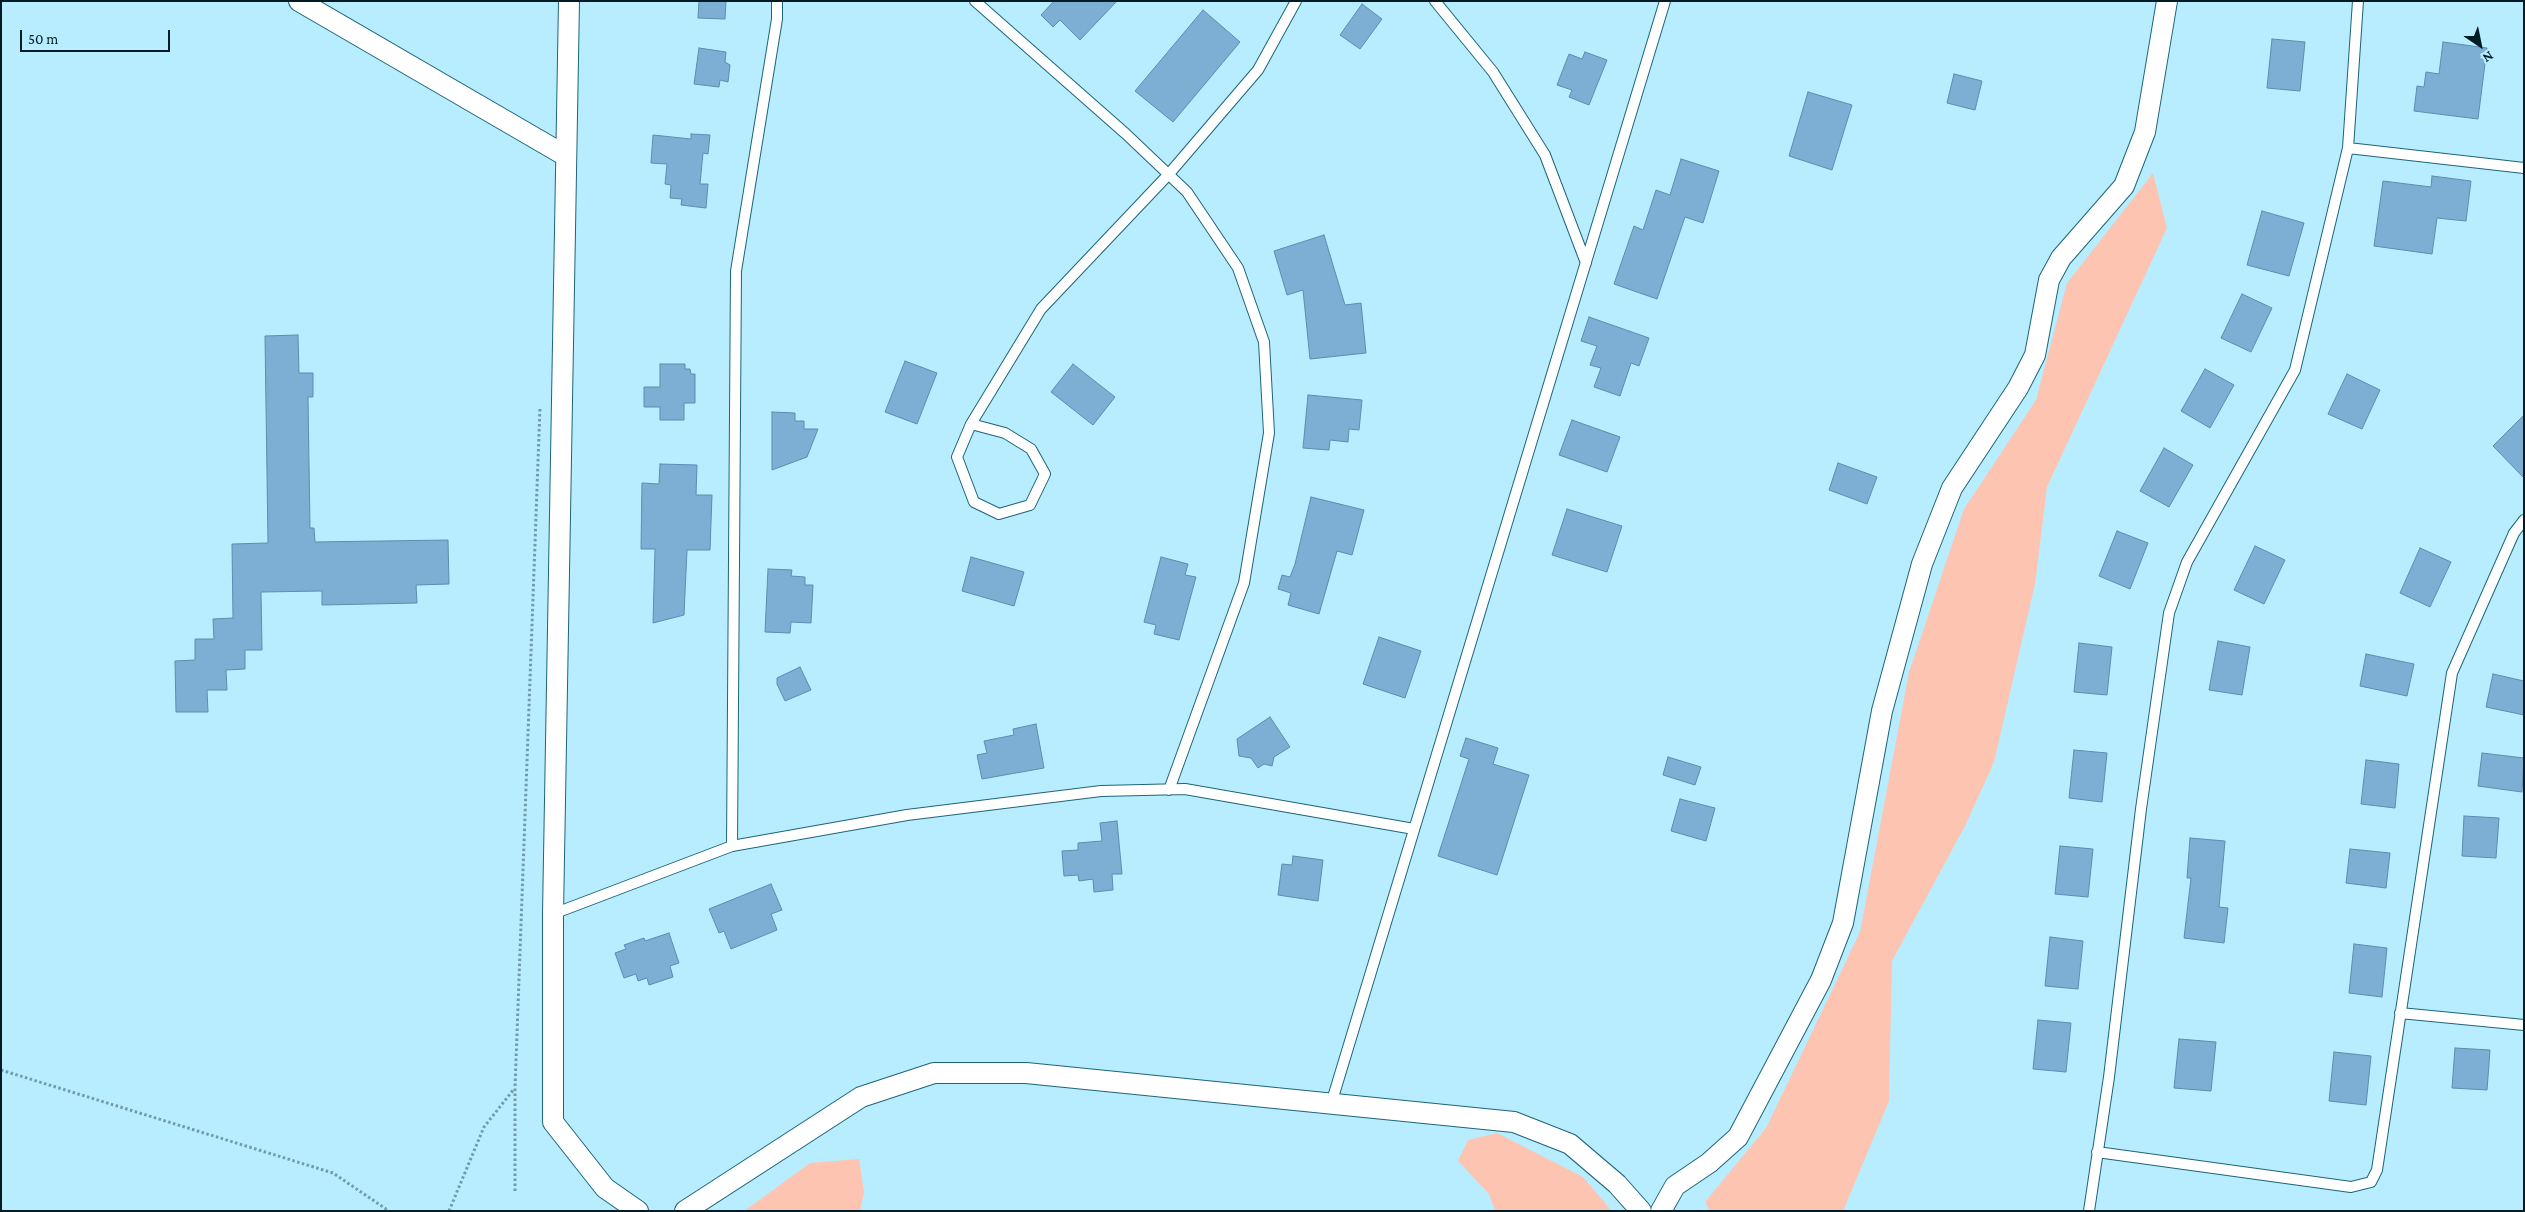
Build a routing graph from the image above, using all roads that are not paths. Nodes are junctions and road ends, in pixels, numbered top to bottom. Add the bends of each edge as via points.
1 (299, 1) edge
2 (569, 1) edge
3 (777, 1) edge
4 (975, 1) edge
5 (1296, 1) edge
6 (1435, 1) edge
7 (1665, 1) edge
8 (2167, 1) edge
9 (2358, 1) edge
10 (2348, 148) junction
11 (566, 156) junction
12 (2524, 168) edge
13 (1168, 174) junction
14 (1586, 263) junction
15 (971, 424) junction
16 (2524, 520) edge
17 (1169, 790) junction
18 (1414, 828) junction
19 (732, 846) junction
20 (553, 914) junction
21 (2400, 1013) junction
22 (2524, 1025) edge
23 (1331, 1104) junction
24 (2097, 1152) junction
25 (638, 1211) edge
26 (685, 1211) edge
27 (1641, 1211) edge
28 (1660, 1211) edge
29 (2089, 1211) edge

1 - 11 street
2 - 11 street
3 - 19 lane via 777,19 736,271
4 - 13 lane
5 - 13 lane via 1258,70
6 - 14 lane via 1493,72 1545,155
7 - 14 lane
8 - 28 street via 2145,132 2124,186 2061,258 2049,280 2035,355 2018,388 1952,488 1922,564 1882,711 1843,923 1822,980 1738,1137 1709,1163 1675,1186
9 - 10 lane
10 - 12 lane
10 - 24 lane via 2295,370 2187,562 2169,614
11 - 20 street
13 - 15 lane via 1041,309
13 - 17 lane via 1186,192 1238,268 1264,342 1269,433 1244,583
14 - 18 lane
15 - 15 lane via 957,457 974,502 999,514 1030,505 1045,474 1031,449 1005,432
16 - 21 lane via 2514,533 2452,673
17 - 18 lane via 1185,789
17 - 19 lane via 1101,790 917,814
18 - 23 lane
19 - 20 lane
20 - 25 street via 553,1122 605,1188
21 - 22 lane
21 - 24 lane via 2377,1170 2371,1182 2351,1187
23 - 26 street via 1026,1073 934,1073 861,1097
23 - 27 street via 1514,1122 1570,1144 1617,1184
24 - 29 lane

